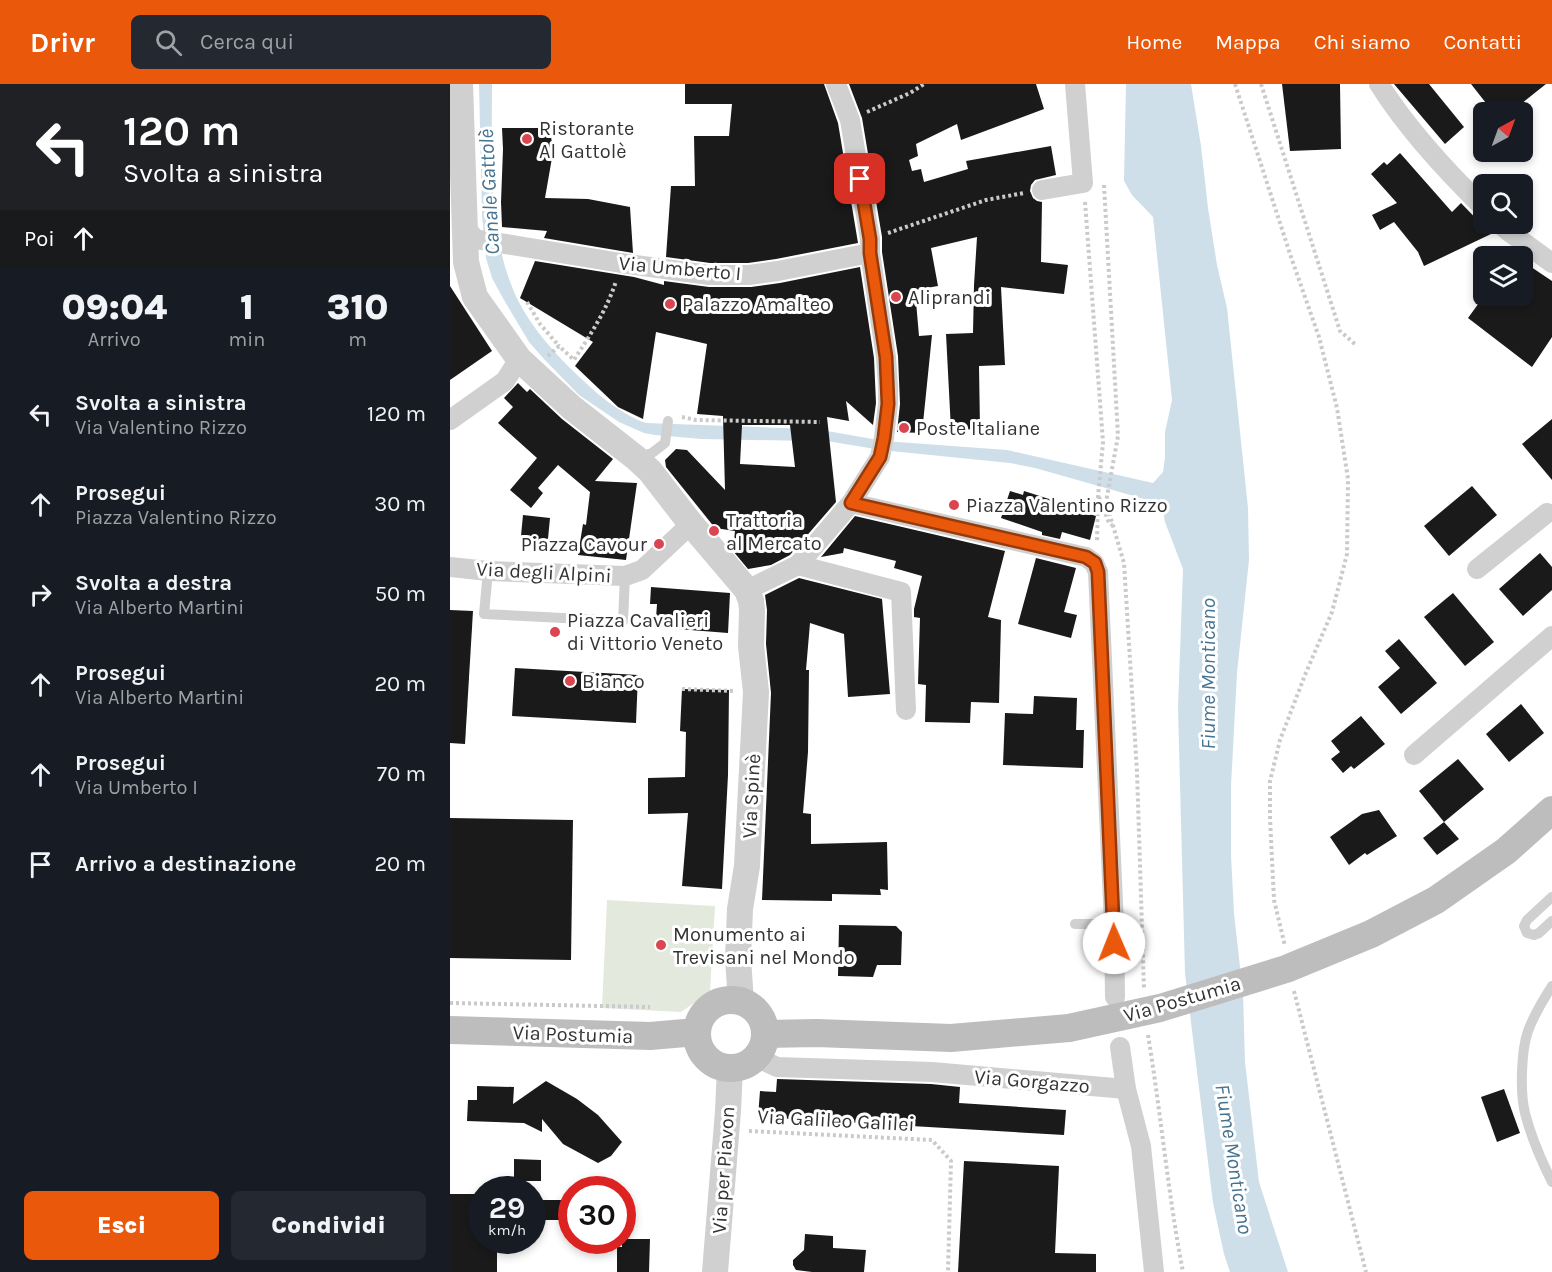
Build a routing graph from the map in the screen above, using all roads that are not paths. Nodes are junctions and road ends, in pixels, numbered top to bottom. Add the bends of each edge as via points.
1 (460, 84) edge
2 (836, 84) edge
3 (1076, 84) edge
4 (1379, 84) edge
5 (1042, 190) road end
6 (1473, 197) edge
7 (463, 228) edge
8 (1512, 234) edge
9 (870, 246) junction
10 (1552, 263) edge
11 (519, 360) junction
12 (450, 420) edge
13 (668, 421) dead end
14 (636, 458) junction
15 (851, 503) junction
16 (1550, 513) edge
17 (691, 524) junction
18 (798, 565) junction
19 (450, 567) edge
20 (1477, 569) dead end
21 (488, 571) junction
22 (625, 576) junction
23 (747, 590) junction
24 (1552, 636) edge
25 (906, 710) dead end
26 (1414, 755) dead end
27 (1552, 810) edge
28 (1552, 897) edge
29 (1552, 921) edge
30 (1075, 924) dead end
31 (1114, 924) junction
32 (1552, 986) edge
33 (1114, 997) dead end
34 (741, 1001) junction
35 (450, 1030) edge
36 (697, 1032) junction
37 (761, 1045) junction
38 (1120, 1047) dead end
39 (730, 1068) junction
40 (1126, 1089) junction
41 (1552, 1182) edge
42 (715, 1272) edge
43 (1154, 1272) edge

1 - 7 street
2 - 9 street via 850,120
3 - 5 street via 1083,183
4 - 6 street via 1444,168
7 - 9 street, Via Umberto I via 503,244 709,275 778,271
7 - 11 street via 475,297
8 - 10 street
9 - 15 street via 886,357 888,404 882,447
11 - 12 street via 505,381
11 - 14 street
13 - 14 lane via 665,443
14 - 17 street
15 - 18 street
15 - 31 street via 1086,557 1095,563
16 - 20 street
17 - 22 street, Via degli Alpini via 642,570
17 - 23 street
18 - 23 street
18 - 25 street via 901,592
19 - 21 street, Via degli Alpini
21 - 22 street, Via degli Alpini
21 - 22 lane via 484,614 623,621
23 - 34 street, Via Spinè via 752,610 751,646 741,688 747,866 740,909
24 - 26 street
27 - 37 main road, Via Postumia via 1506,851 1436,900 1371,934 1280,971 1152,1010 1069,1028 951,1038 817,1033
28 - 29 lane via 1524,926 1527,933 1534,935
30 - 31 lane
31 - 33 street
32 - 41 lane via 1528,1032 1521,1072 1524,1112
34 - 36 main road via 720,1001 711,1006
34 - 37 main road via 764,1023
35 - 36 main road, Via Postumia via 651,1036
36 - 39 main road via 698,1043 710,1061
37 - 39 main road, Via Postumia via 749,1063
37 - 40 street, Via Gorgazzo via 777,1067 932,1072
38 - 40 street
39 - 42 street, Via per Piavon
40 - 43 street via 1141,1146

